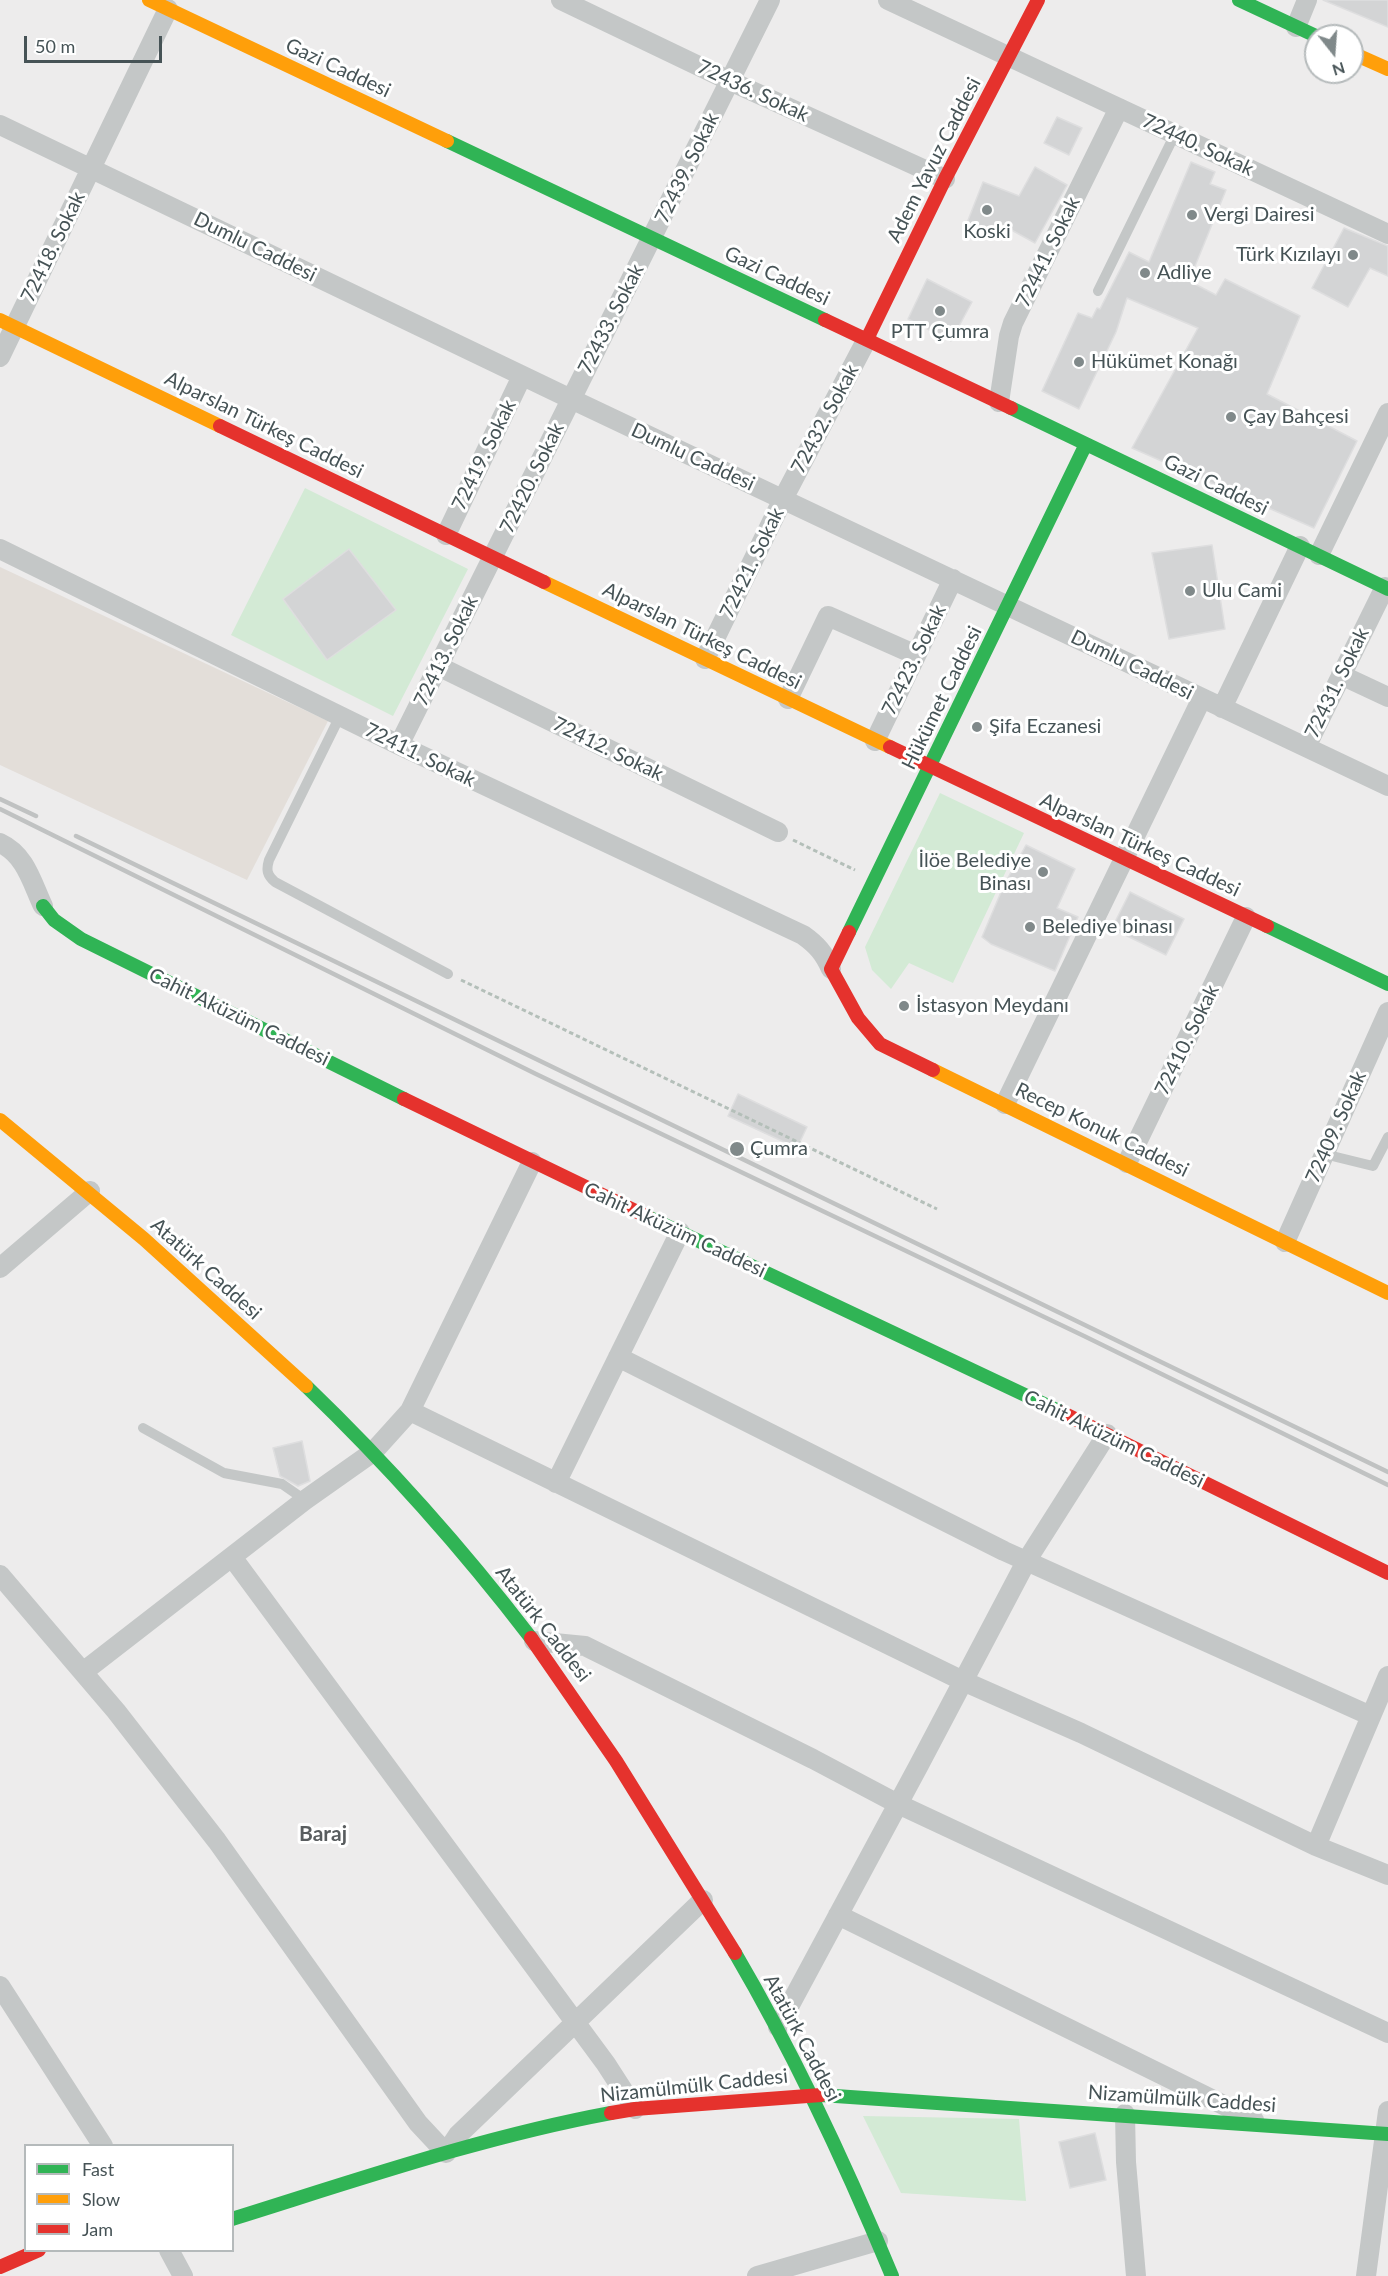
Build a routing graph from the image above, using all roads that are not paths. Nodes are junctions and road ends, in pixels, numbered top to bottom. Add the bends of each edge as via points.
1 (149, 0) edge
2 (561, 0) edge
3 (770, 0) edge
4 (888, 0) edge
5 (1038, 0) edge
6 (1239, 0) edge
7 (1307, 0) edge
8 (168, 9) junction
9 (1296, 27) junction
10 (1304, 30) edge
11 (1009, 56) junction
12 (1364, 58) edge
13 (1388, 69) edge
14 (730, 81) junction
15 (1119, 108) junction
16 (0, 125) edge
17 (1175, 134) junction
18 (91, 168) junction
19 (945, 179) junction
20 (1388, 234) edge
21 (651, 238) junction
22 (1098, 291) dead end
23 (7, 323) edge
24 (867, 339) junction
25 (0, 357) edge
26 (522, 376) junction
27 (571, 399) junction
28 (999, 402) junction
29 (1388, 413) edge
30 (1086, 444) junction
31 (783, 499) junction
32 (446, 535) junction
33 (1300, 546) junction
34 (0, 549) edge
35 (1319, 555) junction
36 (492, 557) junction
37 (953, 579) junction
38 (1386, 588) edge
39 (1008, 605) junction
40 (916, 655) junction
41 (705, 659) junction
42 (438, 666) junction
43 (1341, 675) junction
44 (1388, 697) edge
45 (788, 699) junction
46 (1202, 699) junction
47 (1222, 708) junction
48 (340, 716) junction
49 (875, 741) junction
50 (399, 745) junction
51 (1306, 747) junction
52 (931, 767) junction
53 (1388, 786) edge
54 (778, 832) road end
55 (0, 843) edge
56 (1126, 859) junction
57 (44, 906) joint
58 (1246, 917) junction
59 (831, 969) junction
60 (448, 974) road end
61 (1388, 984) edge
62 (1388, 1012) edge
63 (1005, 1104) junction
64 (0, 1120) edge
65 (1388, 1137) edge
66 (1324, 1154) junction
67 (532, 1162) junction
68 (1127, 1163) junction
69 (90, 1191) junction
70 (680, 1232) junction
71 (1285, 1242) junction
72 (0, 1268) edge
73 (1388, 1293) edge
74 (618, 1357) junction
75 (410, 1411) junction
76 (143, 1428) dead end
77 (1107, 1434) junction
78 (373, 1452) junction
79 (556, 1483) junction
80 (305, 1500) junction
81 (232, 1557) junction
82 (1026, 1560) junction
83 (1388, 1573) edge
84 (3, 1587) edge
85 (534, 1641) junction
86 (83, 1672) junction
87 (1388, 1676) edge
88 (963, 1681) junction
89 (1371, 1716) junction
90 (898, 1804) junction
91 (1316, 1846) junction
92 (1388, 1875) edge
93 (703, 1900) junction
94 (838, 1915) junction
95 (0, 1986) edge
96 (576, 2023) junction
97 (777, 2027) junction
98 (1388, 2033) edge
99 (811, 2094) junction
100 (635, 2109) junction
101 (1388, 2111) edge
102 (1125, 2114) junction
103 (1262, 2124) junction
104 (1386, 2134) edge
105 (102, 2144) edge
106 (446, 2153) junction
107 (234, 2218) edge
108 (878, 2241) junction
109 (34, 2252) edge
110 (170, 2252) edge
111 (0, 2267) edge
112 (183, 2276) edge
113 (757, 2276) edge
114 (892, 2276) edge
115 (1136, 2276) edge
116 (1366, 2276) edge

1 - 8 street, Gazi Caddesi
2 - 14 street, 72436. Sokak
3 - 14 street, 72439. Sokak
4 - 11 street, 72440. Sokak
5 - 11 street, Adem Yavuz Caddesi
6 - 9 street
7 - 9 street
8 - 18 street, 72418. Sokak
8 - 21 street, Gazi Caddesi
9 - 10 street
11 - 15 street, 72440. Sokak
11 - 19 street, Adem Yavuz Caddesi
12 - 13 street
14 - 19 street, 72436. Sokak
14 - 21 street, 72439. Sokak
15 - 17 street, 72440. Sokak
15 - 28 street, 72441. Sokak via 1013,323
16 - 18 street, Dumlu Caddesi
17 - 20 street, 72440. Sokak
17 - 22 lane
18 - 23 street, 72418. Sokak
18 - 26 street, Dumlu Caddesi
19 - 24 street, Adem Yavuz Caddesi
21 - 24 street, Gazi Caddesi
21 - 27 street, 72433. Sokak
23 - 25 street, 72418. Sokak
23 - 32 street, Alparslan Türkeş Caddesi
24 - 28 street, Gazi Caddesi
24 - 31 street, 72432. Sokak
26 - 27 street, Dumlu Caddesi
26 - 32 street, 72419. Sokak
27 - 31 street, Dumlu Caddesi
27 - 36 street, 72420. Sokak
28 - 30 street, Gazi Caddesi
29 - 35 street
30 - 33 street, Gazi Caddesi
30 - 39 street, Hükümet Caddesi
31 - 37 street, Dumlu Caddesi
31 - 41 street, 72421. Sokak
32 - 36 street, Alparslan Türkeş Caddesi
33 - 35 street, Gazi Caddesi
33 - 47 street
34 - 48 street, 72411. Sokak
35 - 38 street, Gazi Caddesi
36 - 41 street, Alparslan Türkeş Caddesi
36 - 42 street, 72413. Sokak
37 - 39 street, Dumlu Caddesi
37 - 40 street, 72423. Sokak
38 - 43 street, 72431. Sokak
39 - 46 street, Dumlu Caddesi
39 - 52 street, Hükümet Caddesi
40 - 45 street via 828,616
40 - 49 street, 72423. Sokak
41 - 45 street, Alparslan Türkeş Caddesi
42 - 50 street, 72413. Sokak
42 - 54 street, 72412. Sokak
43 - 44 street
43 - 51 street, 72431. Sokak
45 - 49 street, Alparslan Türkeş Caddesi
46 - 47 street, Dumlu Caddesi
46 - 56 street
47 - 51 street, Dumlu Caddesi
48 - 50 street, 72411. Sokak
48 - 60 lane via 269,860 268,877
49 - 52 street, Alparslan Türkeş Caddesi
50 - 59 street, 72411. Sokak via 803,935 824,953
51 - 53 street, Dumlu Caddesi
52 - 56 street, Alparslan Türkeş Caddesi
52 - 59 street, Hükümet Caddesi
55 - 57 street, Cahit Aküzüm Caddesi via 24,865
56 - 58 street, Alparslan Türkeş Caddesi
56 - 63 street
57 - 67 street, Cahit Aküzüm Caddesi via 54,920 81,939
58 - 61 street, Alparslan Türkeş Caddesi
58 - 68 street, 72410. Sokak
59 - 63 street, Recep Konuk Caddesi via 856,1017 880,1044
62 - 66 street, 72409. Sokak
63 - 68 street, Recep Konuk Caddesi
64 - 69 street, Atatürk Caddesi
65 - 66 lane via 1373,1166
66 - 71 street, 72409. Sokak
67 - 70 street, Cahit Aküzüm Caddesi
67 - 75 street
68 - 71 street, Recep Konuk Caddesi
69 - 72 street
69 - 78 street, Atatürk Caddesi via 243,1328
70 - 74 street
70 - 77 street, Cahit Aküzüm Caddesi
71 - 73 street, Recep Konuk Caddesi
74 - 79 street
74 - 82 street
75 - 78 street
75 - 79 street
76 - 80 lane via 224,1473 282,1484
77 - 82 street
77 - 83 street, Cahit Aküzüm Caddesi
78 - 80 street
78 - 85 street, Atatürk Caddesi
79 - 88 street
80 - 81 street
81 - 86 street
81 - 96 street
82 - 88 street
82 - 89 street
84 - 86 street
85 - 90 street via 585,1646
85 - 93 street, Atatürk Caddesi via 628,1776
86 - 106 street via 217,1841 418,2123
87 - 89 street
88 - 90 street
88 - 91 street
89 - 91 street
90 - 94 street
90 - 98 street
91 - 92 street
93 - 96 street
93 - 97 street, Atatürk Caddesi
94 - 97 street
94 - 103 street
95 - 105 street
96 - 100 street
96 - 106 street via 458,2135
97 - 99 street, Atatürk Caddesi
99 - 100 street, Nizamülmülk Caddesi
99 - 102 street, Nizamülmülk Caddesi
99 - 108 street, Atatürk Caddesi
100 - 106 street, Nizamülmülk Caddesi via 564,2122
101 - 104 street
102 - 103 street, Nizamülmülk Caddesi
102 - 115 street
103 - 104 street, Nizamülmülk Caddesi
104 - 116 street
106 - 107 street, Nizamülmülk Caddesi
108 - 113 street
108 - 114 street, Atatürk Caddesi
109 - 111 street
110 - 112 street

